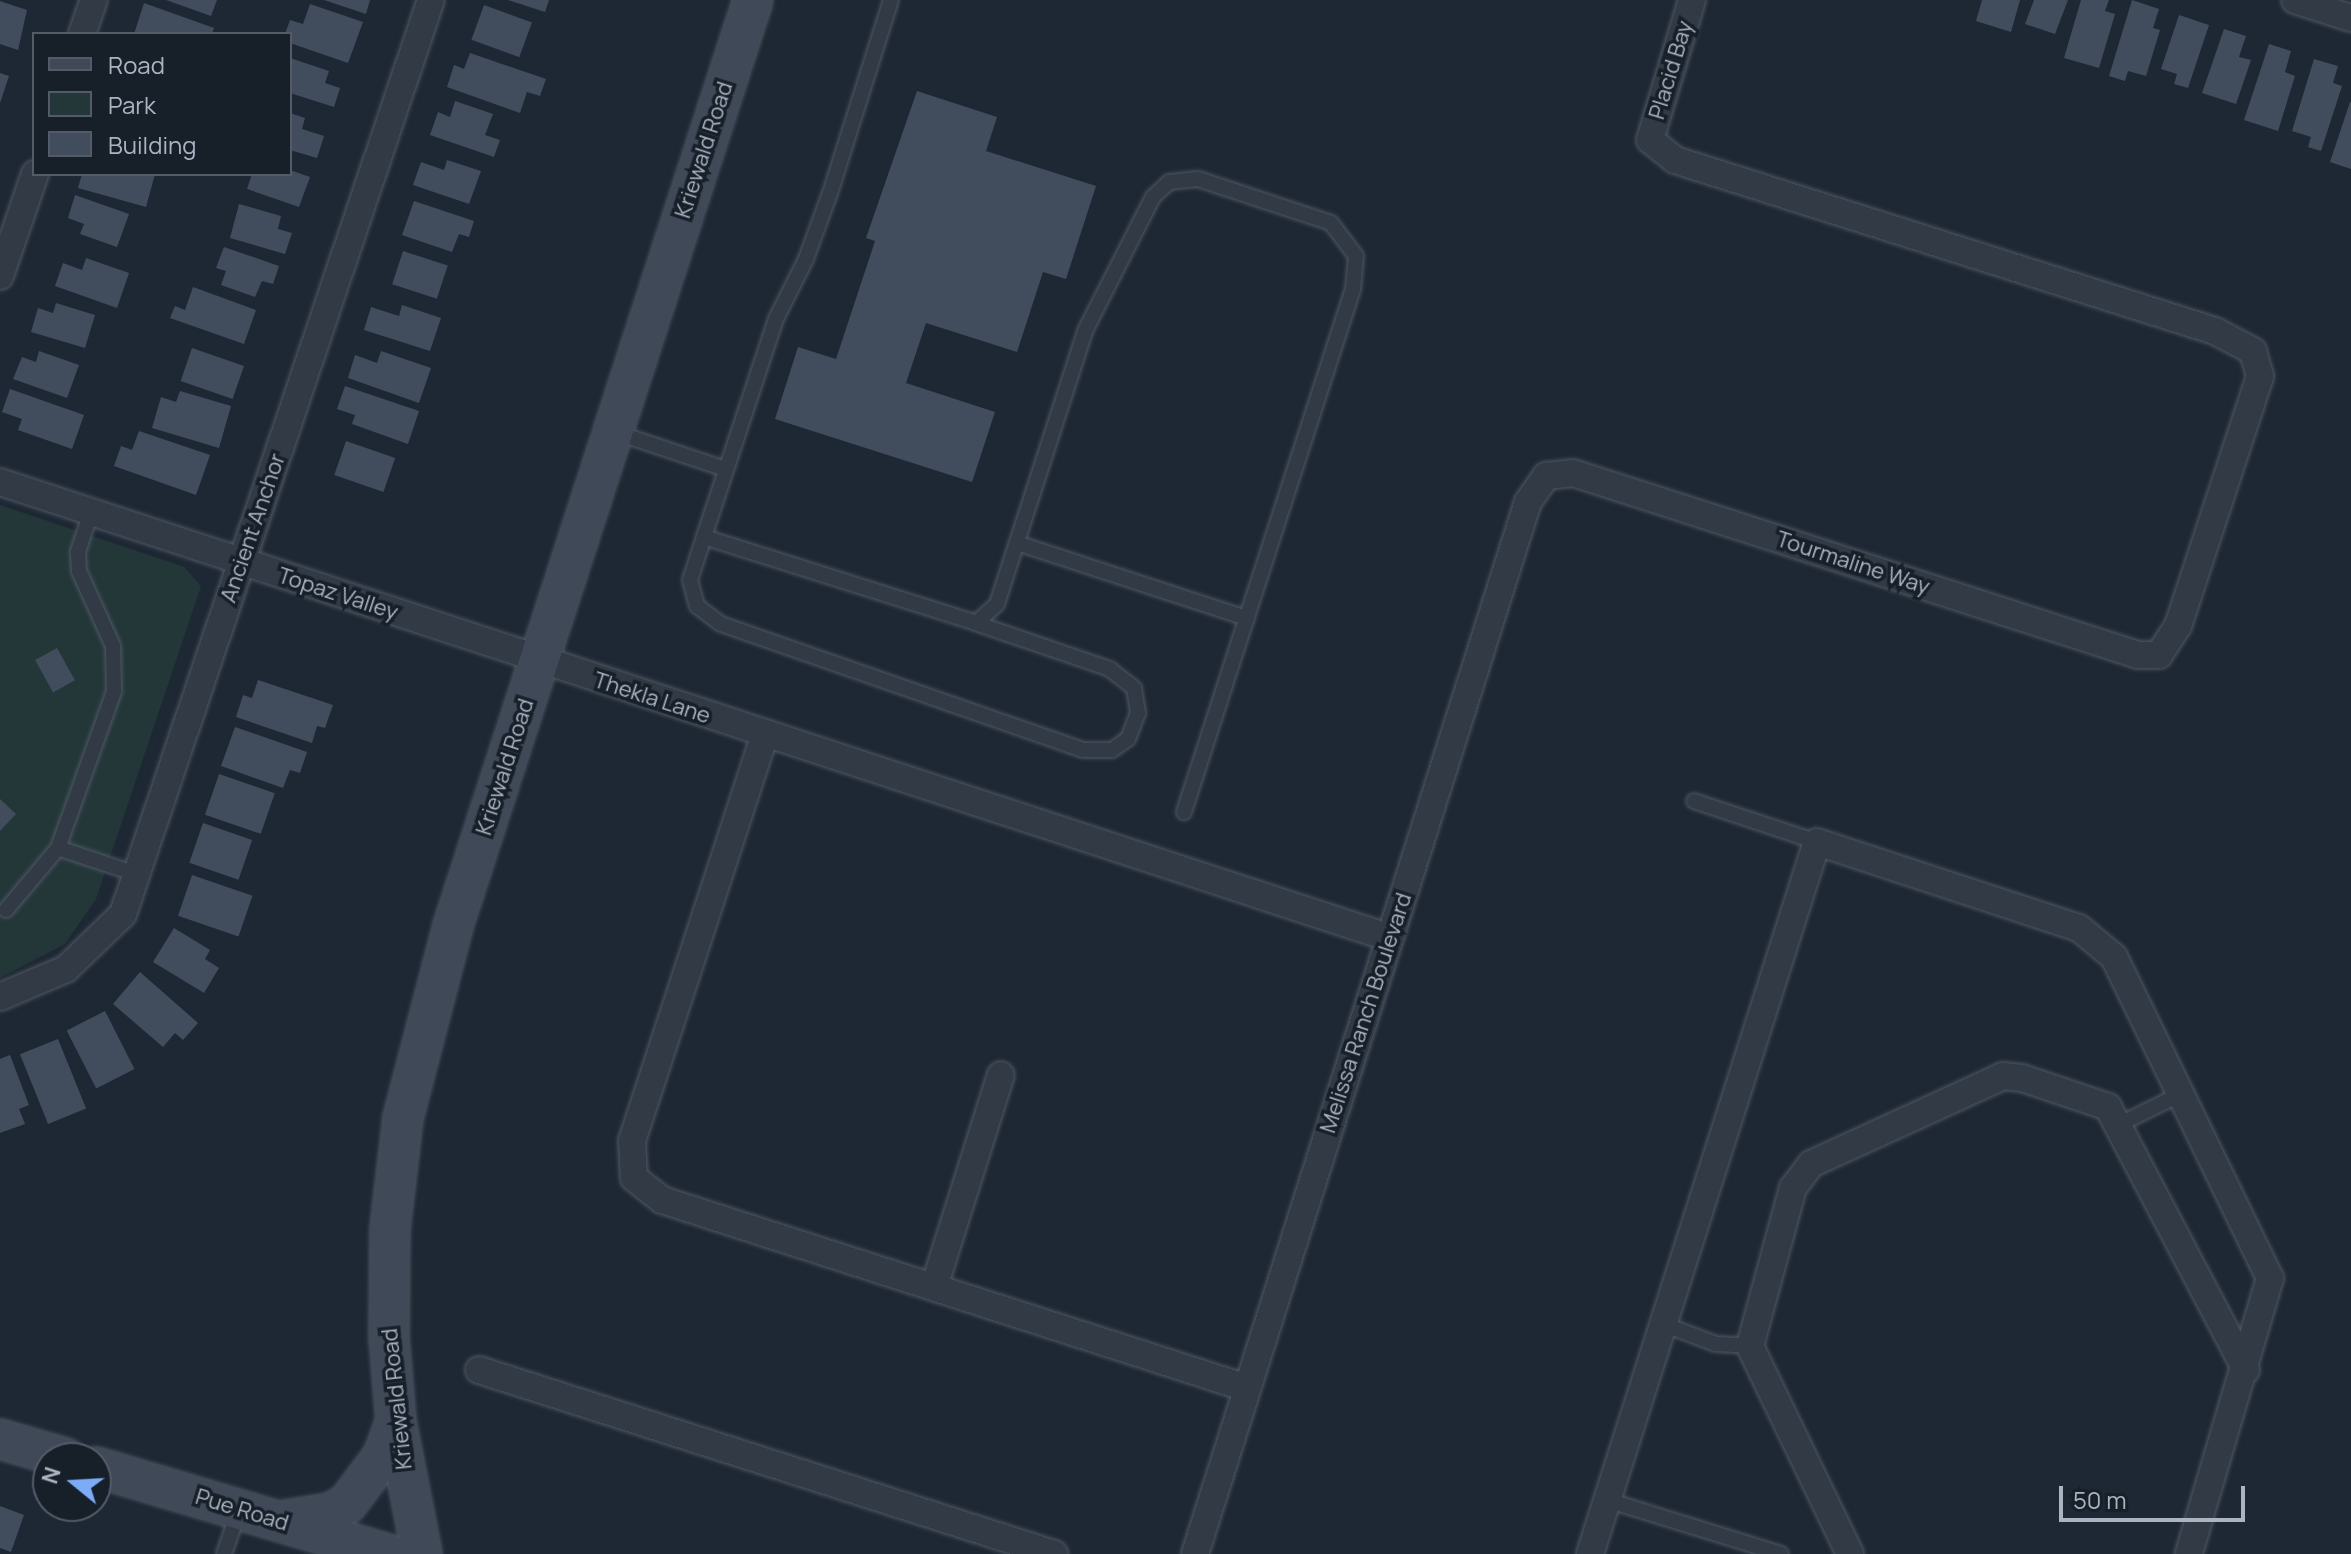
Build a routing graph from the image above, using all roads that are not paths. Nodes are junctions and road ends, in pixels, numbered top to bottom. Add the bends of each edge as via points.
1 (94, 0) edge
2 (431, 0) edge
3 (753, 0) edge
4 (891, 0) edge
5 (1692, 0) edge
6 (2295, 0) edge
7 (2351, 18) edge
8 (83, 32) edge
9 (34, 176) edge
10 (0, 276) edge
11 (613, 431) junction
12 (725, 469) junction
13 (1546, 476) joint
14 (0, 482) edge
15 (91, 512) junction
16 (704, 537) junction
17 (1017, 543) junction
18 (241, 562) junction
19 (1247, 618) junction
20 (976, 623) junction
21 (2159, 655) joint
22 (539, 661) junction
23 (765, 734) junction
24 (1694, 801) dead end
25 (1184, 812) dead end
26 (1817, 842) junction
27 (58, 848) junction
28 (136, 874) junction
29 (6, 910) dead end
30 (1390, 938) junction
31 (0, 997) edge
32 (1001, 1075) dead end
33 (2181, 1094) junction
34 (2118, 1125) junction
35 (934, 1287) junction
36 (1663, 1324) junction
37 (1750, 1346) junction
38 (479, 1370) dead end
39 (2246, 1370) junction
40 (1247, 1388) junction
41 (396, 1421) junction
42 (0, 1439) edge
43 (32, 1448) edge
44 (112, 1472) edge
45 (1607, 1500) junction
46 (239, 1509) junction
47 (278, 1521) junction
48 (1843, 1552) edge
49 (224, 1554) edge
50 (388, 1554) edge
51 (422, 1554) edge
52 (1054, 1554) edge
53 (1195, 1554) edge
54 (1590, 1554) edge
55 (1781, 1554) edge
56 (2189, 1554) edge

1 - 8 street
2 - 18 street, Ancient Anchor
3 - 11 street, Kriewald Road
4 - 12 lane via 830,193 776,319
5 - 21 street, Placid Bay via 1650,140 1675,160 2215,331 2253,351 2260,376 2178,626
6 - 7 street
9 - 10 street
11 - 12 lane
11 - 22 street, Kriewald Road
12 - 16 lane
13 - 21 street, Tourmaline Way via 1573,473 2138,655
13 - 30 street, Melissa Ranch Boulevard via 1528,502
14 - 15 street, Topaz Valley
15 - 18 street, Topaz Valley
15 - 27 lane via 78,552 79,571 113,646 114,692
16 - 20 lane
16 - 20 lane via 690,580 697,606 721,624 1083,750 1112,750 1128,739 1138,713 1134,688 1110,669
17 - 19 lane
17 - 19 lane via 1086,329 1107,282 1153,197 1169,182 1198,179 1331,223 1356,256 1353,289
17 - 20 lane via 997,604
18 - 22 street, Topaz Valley
18 - 28 street, Ancient Anchor
19 - 25 lane
22 - 23 street, Thekla Lane
22 - 41 street, Kriewald Road via 453,926 403,1118 390,1229 389,1338
23 - 30 street, Thekla Lane
23 - 35 street via 632,1141 634,1178 662,1200
24 - 26 lane
26 - 33 street via 2079,928 2114,957
26 - 36 street
27 - 28 lane
27 - 29 lane
28 - 31 street, Ancient Anchor via 123,914 66,969
30 - 40 street, Melissa Ranch Boulevard
32 - 35 street
33 - 34 lane
33 - 39 street via 2270,1278
34 - 37 street via 2108,1107 2003,1076 1811,1164 1793,1188
34 - 39 street
35 - 40 street
36 - 37 lane via 1716,1344
36 - 45 street
37 - 48 street
38 - 52 street
39 - 56 street
40 - 53 street, Melissa Ranch Boulevard
41 - 47 street via 383,1456 347,1504 330,1513
41 - 51 street, Kriewald Road
42 - 43 street
44 - 46 street, Pue Road
45 - 54 street
45 - 55 lane
46 - 47 street, Pue Road
46 - 49 lane
47 - 50 street, Pue Road

